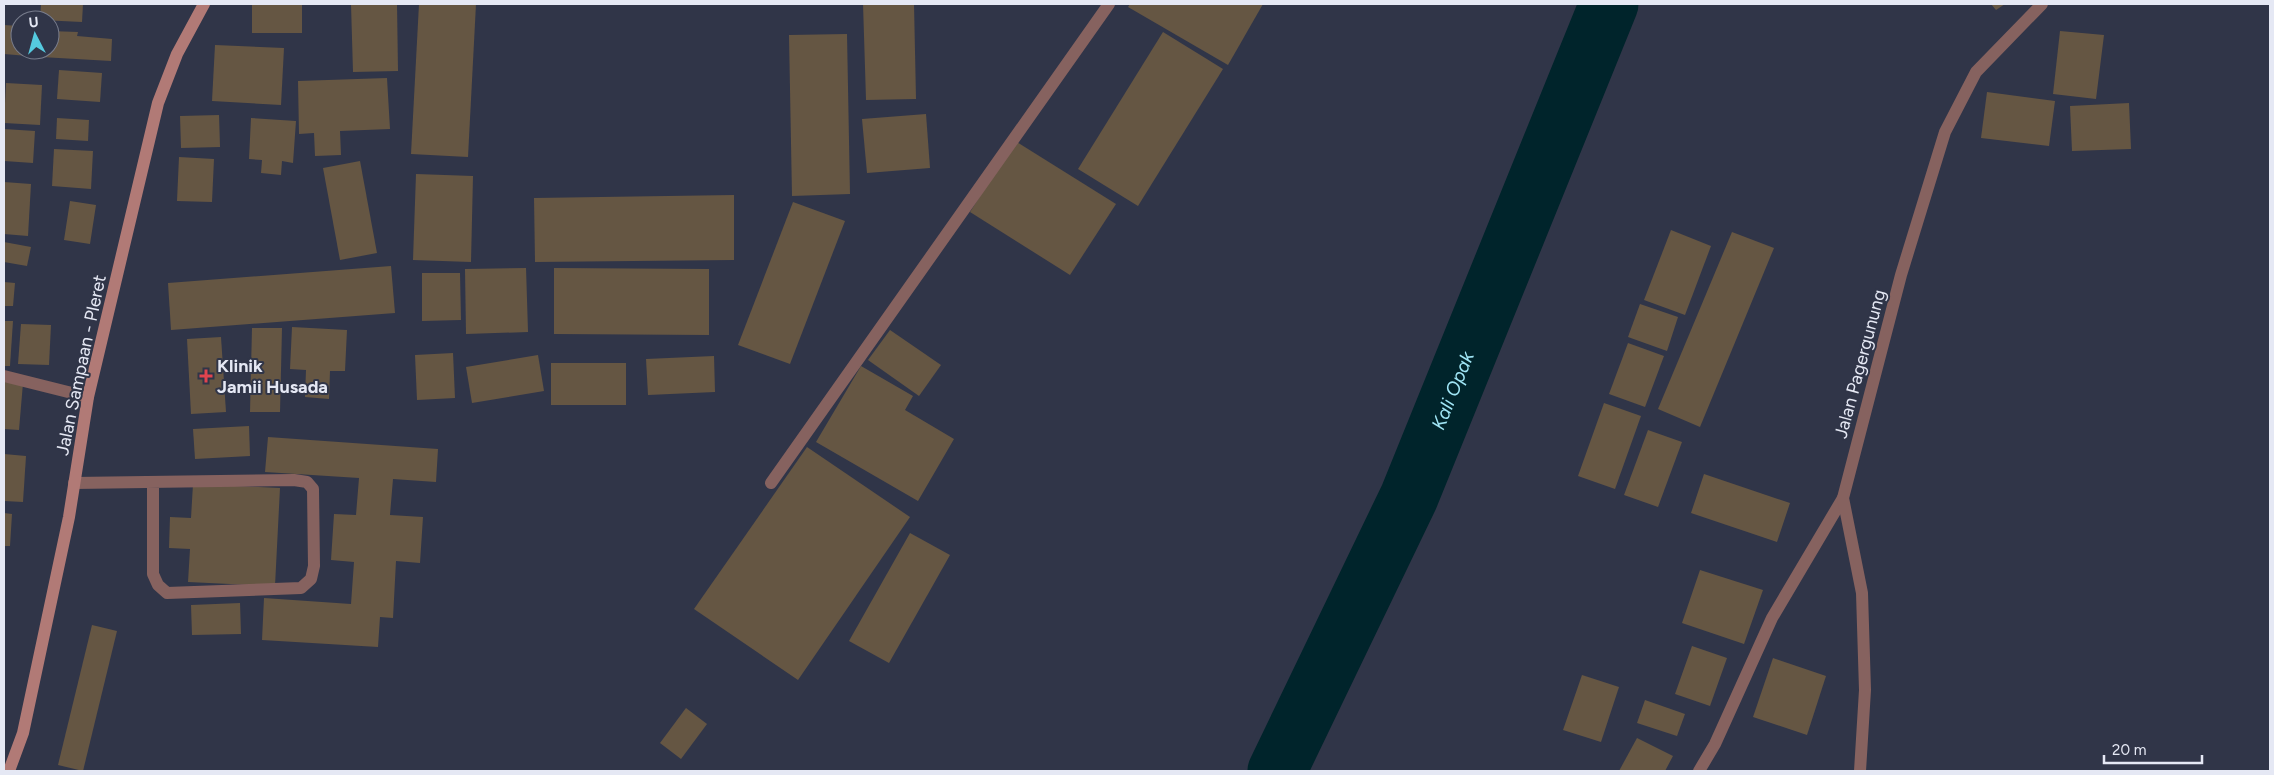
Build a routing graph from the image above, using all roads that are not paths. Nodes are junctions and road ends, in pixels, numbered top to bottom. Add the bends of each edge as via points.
1 (204, 4) edge
2 (1109, 4) edge
3 (2042, 4) edge
4 (4, 376) edge
5 (88, 397) junction
6 (153, 482) junction
7 (74, 483) junction
8 (771, 483) dead end
9 (1842, 498) junction
10 (9, 771) edge
11 (1699, 771) edge
12 (1860, 771) edge

1 - 5 main road, Jalan Sampaan - Pleret via 177,54 158,102
2 - 8 street
3 - 9 street, Jalan Pagergunung via 1976,72 1945,132 1901,275
4 - 5 street
5 - 7 main road, Jalan Sampaan - Pleret
6 - 6 street via 307,482 313,489 314,566 311,579 301,588 167,593 153,574
6 - 7 street
7 - 10 main road, Jalan Sampaan - Pleret via 23,733
9 - 11 street via 1772,618 1715,744
9 - 12 street, Jalan Pagergunung via 1862,593 1865,690

